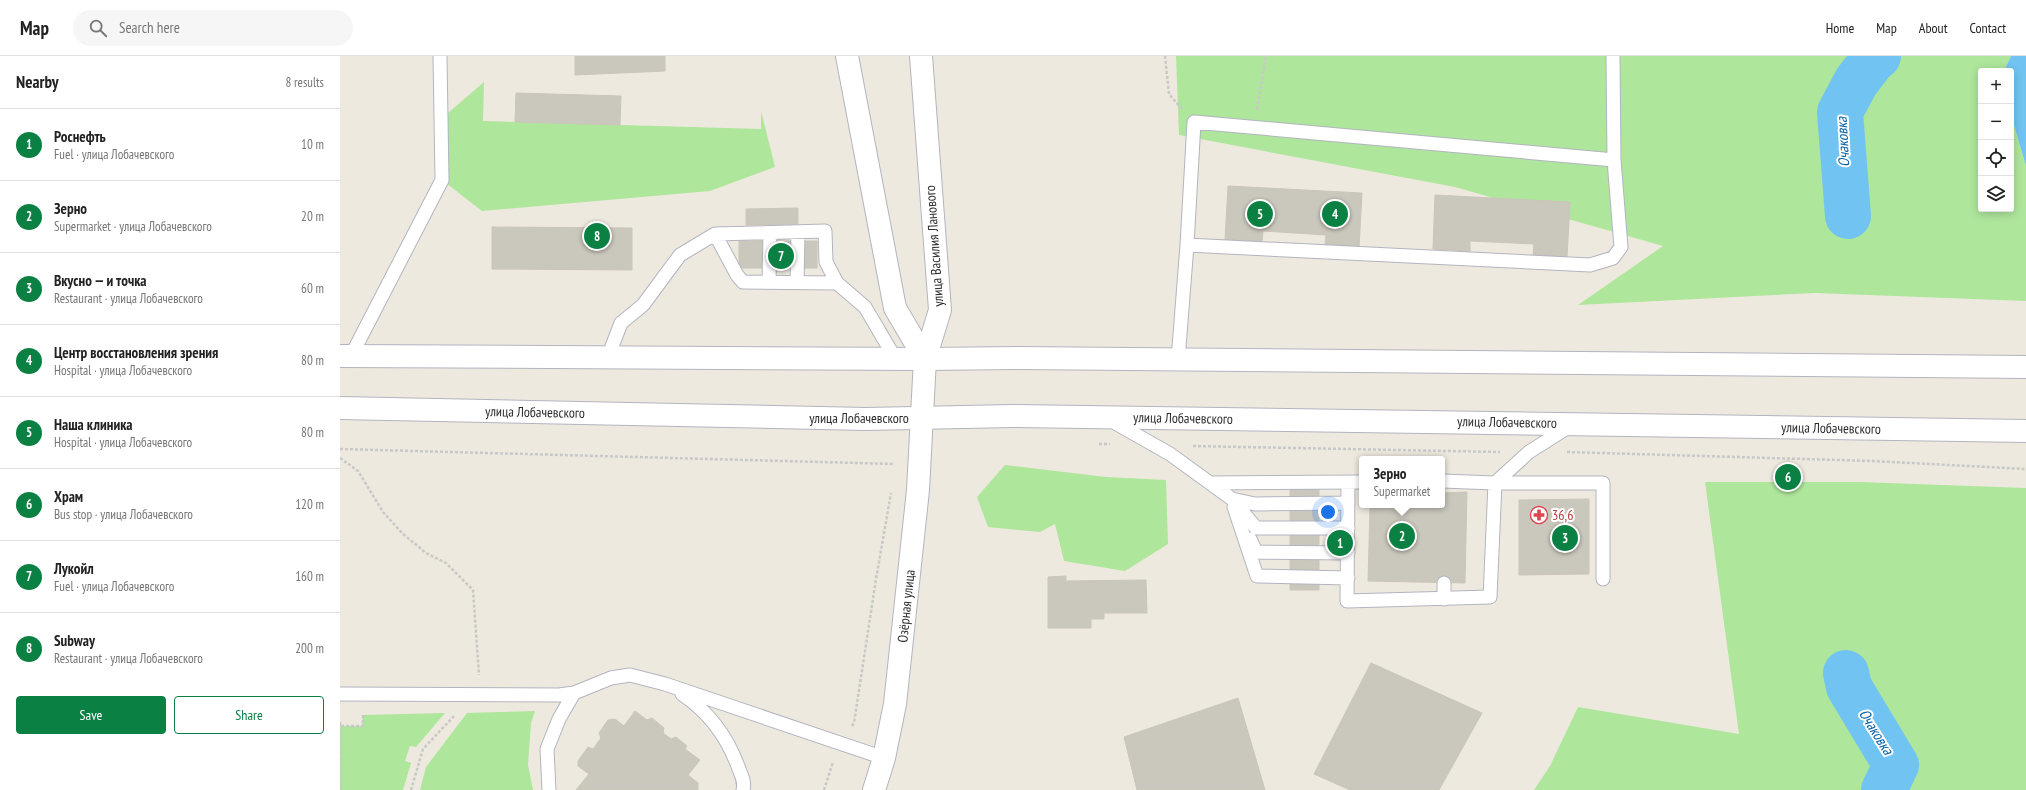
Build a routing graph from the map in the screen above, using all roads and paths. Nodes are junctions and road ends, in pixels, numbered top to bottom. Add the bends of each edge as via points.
1 (440, 56) edge
2 (847, 56) edge
3 (921, 56) edge
4 (1165, 56) edge
5 (1266, 56) edge
6 (1613, 56) edge
7 (1194, 122) junction
8 (1254, 128) junction
9 (1614, 160) junction
10 (770, 233) junction
11 (798, 233) junction
12 (715, 234) junction
13 (1187, 245) junction
14 (769, 282) junction
15 (797, 282) junction
16 (837, 283) junction
17 (345, 356) edge
18 (608, 357) junction
19 (895, 358) junction
20 (925, 359) junction
21 (1178, 360) junction
22 (2026, 367) edge
23 (340, 408) edge
24 (1105, 417) junction
25 (923, 419) junction
26 (1574, 423) junction
27 (2026, 431) edge
28 (1096, 443) dead end
29 (1111, 444) dead end
30 (1157, 446) junction
31 (340, 449) edge
32 (1529, 452) junction
33 (340, 458) edge
34 (2026, 469) edge
35 (895, 472) dead end
36 (1359, 482) edge
37 (1210, 483) junction
38 (1348, 483) junction
39 (1495, 483) junction
40 (1445, 485) edge
41 (892, 487) dead end
42 (1232, 499) junction
43 (1348, 503) junction
44 (1348, 528) junction
45 (1348, 553) junction
46 (1348, 578) junction
47 (1603, 579) dead end
48 (1444, 583) dead end
49 (1444, 599) junction
50 (665, 684) junction
51 (574, 693) junction
52 (340, 694) edge
53 (477, 694) junction
54 (362, 695) junction
55 (340, 722) edge
56 (340, 726) edge
57 (840, 743) junction
58 (884, 758) junction
59 (340, 790) edge
60 (410, 790) edge
61 (549, 790) edge
62 (743, 790) edge
63 (824, 790) edge
64 (874, 790) edge

1 - 17 lane via 442,180
2 - 20 main road via 896,308
3 - 20 main road, улица Василия Ланового via 940,310
4 - 7 path via 1169,94
5 - 8 path
6 - 9 lane
7 - 8 lane
7 - 13 lane
8 - 9 lane
9 - 13 lane via 1621,247 1613,258 1590,265
10 - 11 lane
10 - 12 lane
10 - 14 lane
11 - 15 lane
11 - 16 lane via 825,231 826,262
12 - 14 lane via 736,275 743,282
12 - 18 lane via 680,255 643,305 622,323
13 - 21 lane
14 - 15 lane
15 - 16 lane
16 - 19 lane via 865,307
17 - 18 main road
18 - 19 main road
19 - 20 main road
20 - 21 main road
20 - 25 main road, улица Василия Ланового
21 - 22 main road
23 - 25 main road, улица Лобачевского
24 - 25 main road, улица Лобачевского via 1012,416
24 - 26 main road, улица Лобачевского
24 - 30 lane
25 - 58 main road, Озёрная улица via 902,646 895,704
26 - 27 main road, улица Лобачевского
26 - 32 lane
28 - 29 path
30 - 32 path
30 - 37 lane
31 - 35 path via 896,464
32 - 34 path via 1872,461
32 - 39 lane
33 - 53 path via 358,471 383,512 403,534 426,553 446,563 473,590
36 - 38 lane
37 - 38 lane
37 - 42 lane
38 - 43 lane
39 - 40 lane
39 - 47 lane via 1603,483
39 - 49 lane via 1490,597
41 - 57 path via 854,723
42 - 43 lane via 1255,504
42 - 44 lane via 1256,528
42 - 45 lane via 1256,552
42 - 46 lane via 1257,576
43 - 44 lane
44 - 45 lane
45 - 46 lane
46 - 49 lane via 1347,601
48 - 49 lane
50 - 51 lane via 630,675 611,678
50 - 57 lane
50 - 62 lane via 697,704 712,720 732,751 744,784
51 - 53 lane via 559,696
51 - 61 lane via 559,719 547,748
52 - 54 lane
53 - 54 lane
53 - 60 path via 423,749
54 - 56 path via 363,726
55 - 56 path
56 - 59 path
57 - 58 lane
57 - 63 path
58 - 64 main road, Озёрная улица

